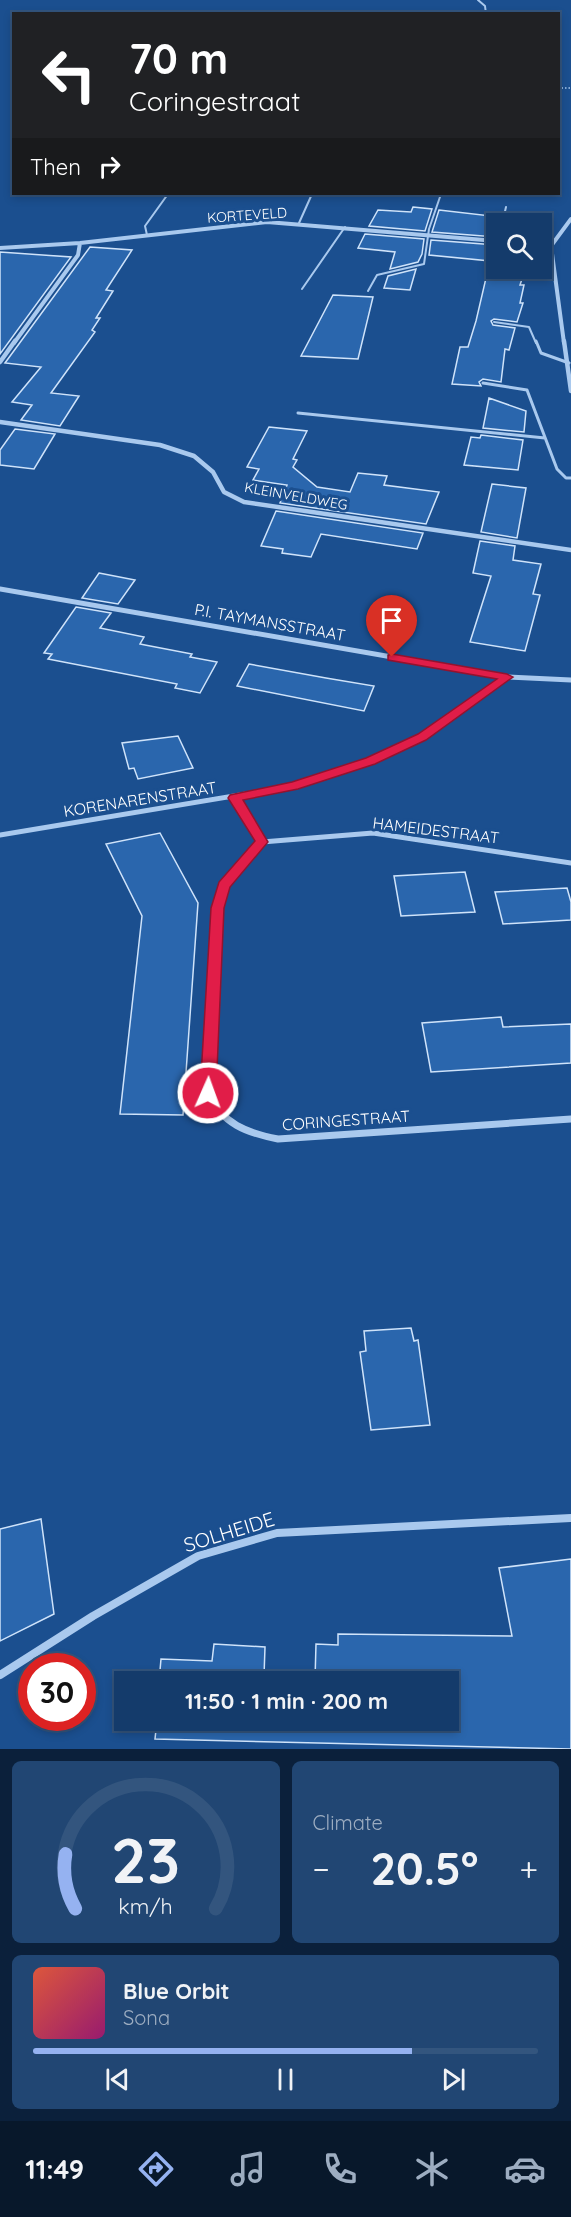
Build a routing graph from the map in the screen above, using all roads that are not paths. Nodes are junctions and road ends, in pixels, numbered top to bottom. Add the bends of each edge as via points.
1 (478, 0) edge
2 (486, 12) edge
3 (167, 195) edge
4 (312, 195) edge
5 (441, 195) edge
6 (506, 207) dead end
7 (505, 213) edge
8 (571, 219) edge
9 (299, 223) junction
10 (568, 224) edge
11 (345, 227) junction
12 (147, 235) junction
13 (429, 235) junction
14 (486, 240) edge
15 (80, 243) junction
16 (552, 245) edge
17 (0, 248) edge
18 (552, 252) edge
19 (302, 289) dead end
20 (368, 291) dead end
21 (494, 322) dead end
22 (0, 362) edge
23 (569, 363) junction
24 (483, 383) dead end
25 (571, 392) edge
26 (298, 413) dead end
27 (0, 422) edge
28 (545, 438) junction
29 (571, 478) edge
30 (571, 550) edge
31 (0, 589) edge
32 (507, 677) junction
33 (571, 680) edge
34 (234, 798) junction
35 (0, 835) edge
36 (262, 842) junction
37 (571, 863) edge
38 (571, 1119) edge
39 (571, 1518) edge
40 (0, 1675) edge

1 - 2 lane
3 - 12 lane via 145,226
4 - 9 lane
5 - 13 lane
6 - 7 lane
8 - 10 street
9 - 11 street, KORTEVELD
9 - 12 street, KORTEVELD via 267,222
10 - 16 street
11 - 13 street, KORTEVELD
11 - 19 lane
12 - 15 street, KORTEVELD
13 - 14 street, KORTEVELD
13 - 20 lane via 424,264 377,275
15 - 17 street, KORTEVELD
15 - 22 street via 78,255
18 - 23 street
21 - 23 lane via 529,327 541,353
23 - 25 street
24 - 28 lane via 527,390
26 - 28 lane
27 - 30 street, KLEINVELDWEG via 160,445 194,456 213,472 224,492 244,502
28 - 29 lane via 557,469
31 - 32 street, P.I. TAYMANSSTRAAT
32 - 33 street, P.I. TAYMANSSTRAAT
32 - 34 street, KORENARENSTRAAT via 422,737 370,761 294,786
34 - 35 street, KORENARENSTRAAT
34 - 36 street
36 - 37 street, HAMEIDESTRAAT via 373,833
36 - 38 street, CORINGESTRAAT via 224,885 218,908 208,1093 219,1115 243,1130 278,1139
39 - 40 street, SOLHEIDE via 277,1533 198,1556

